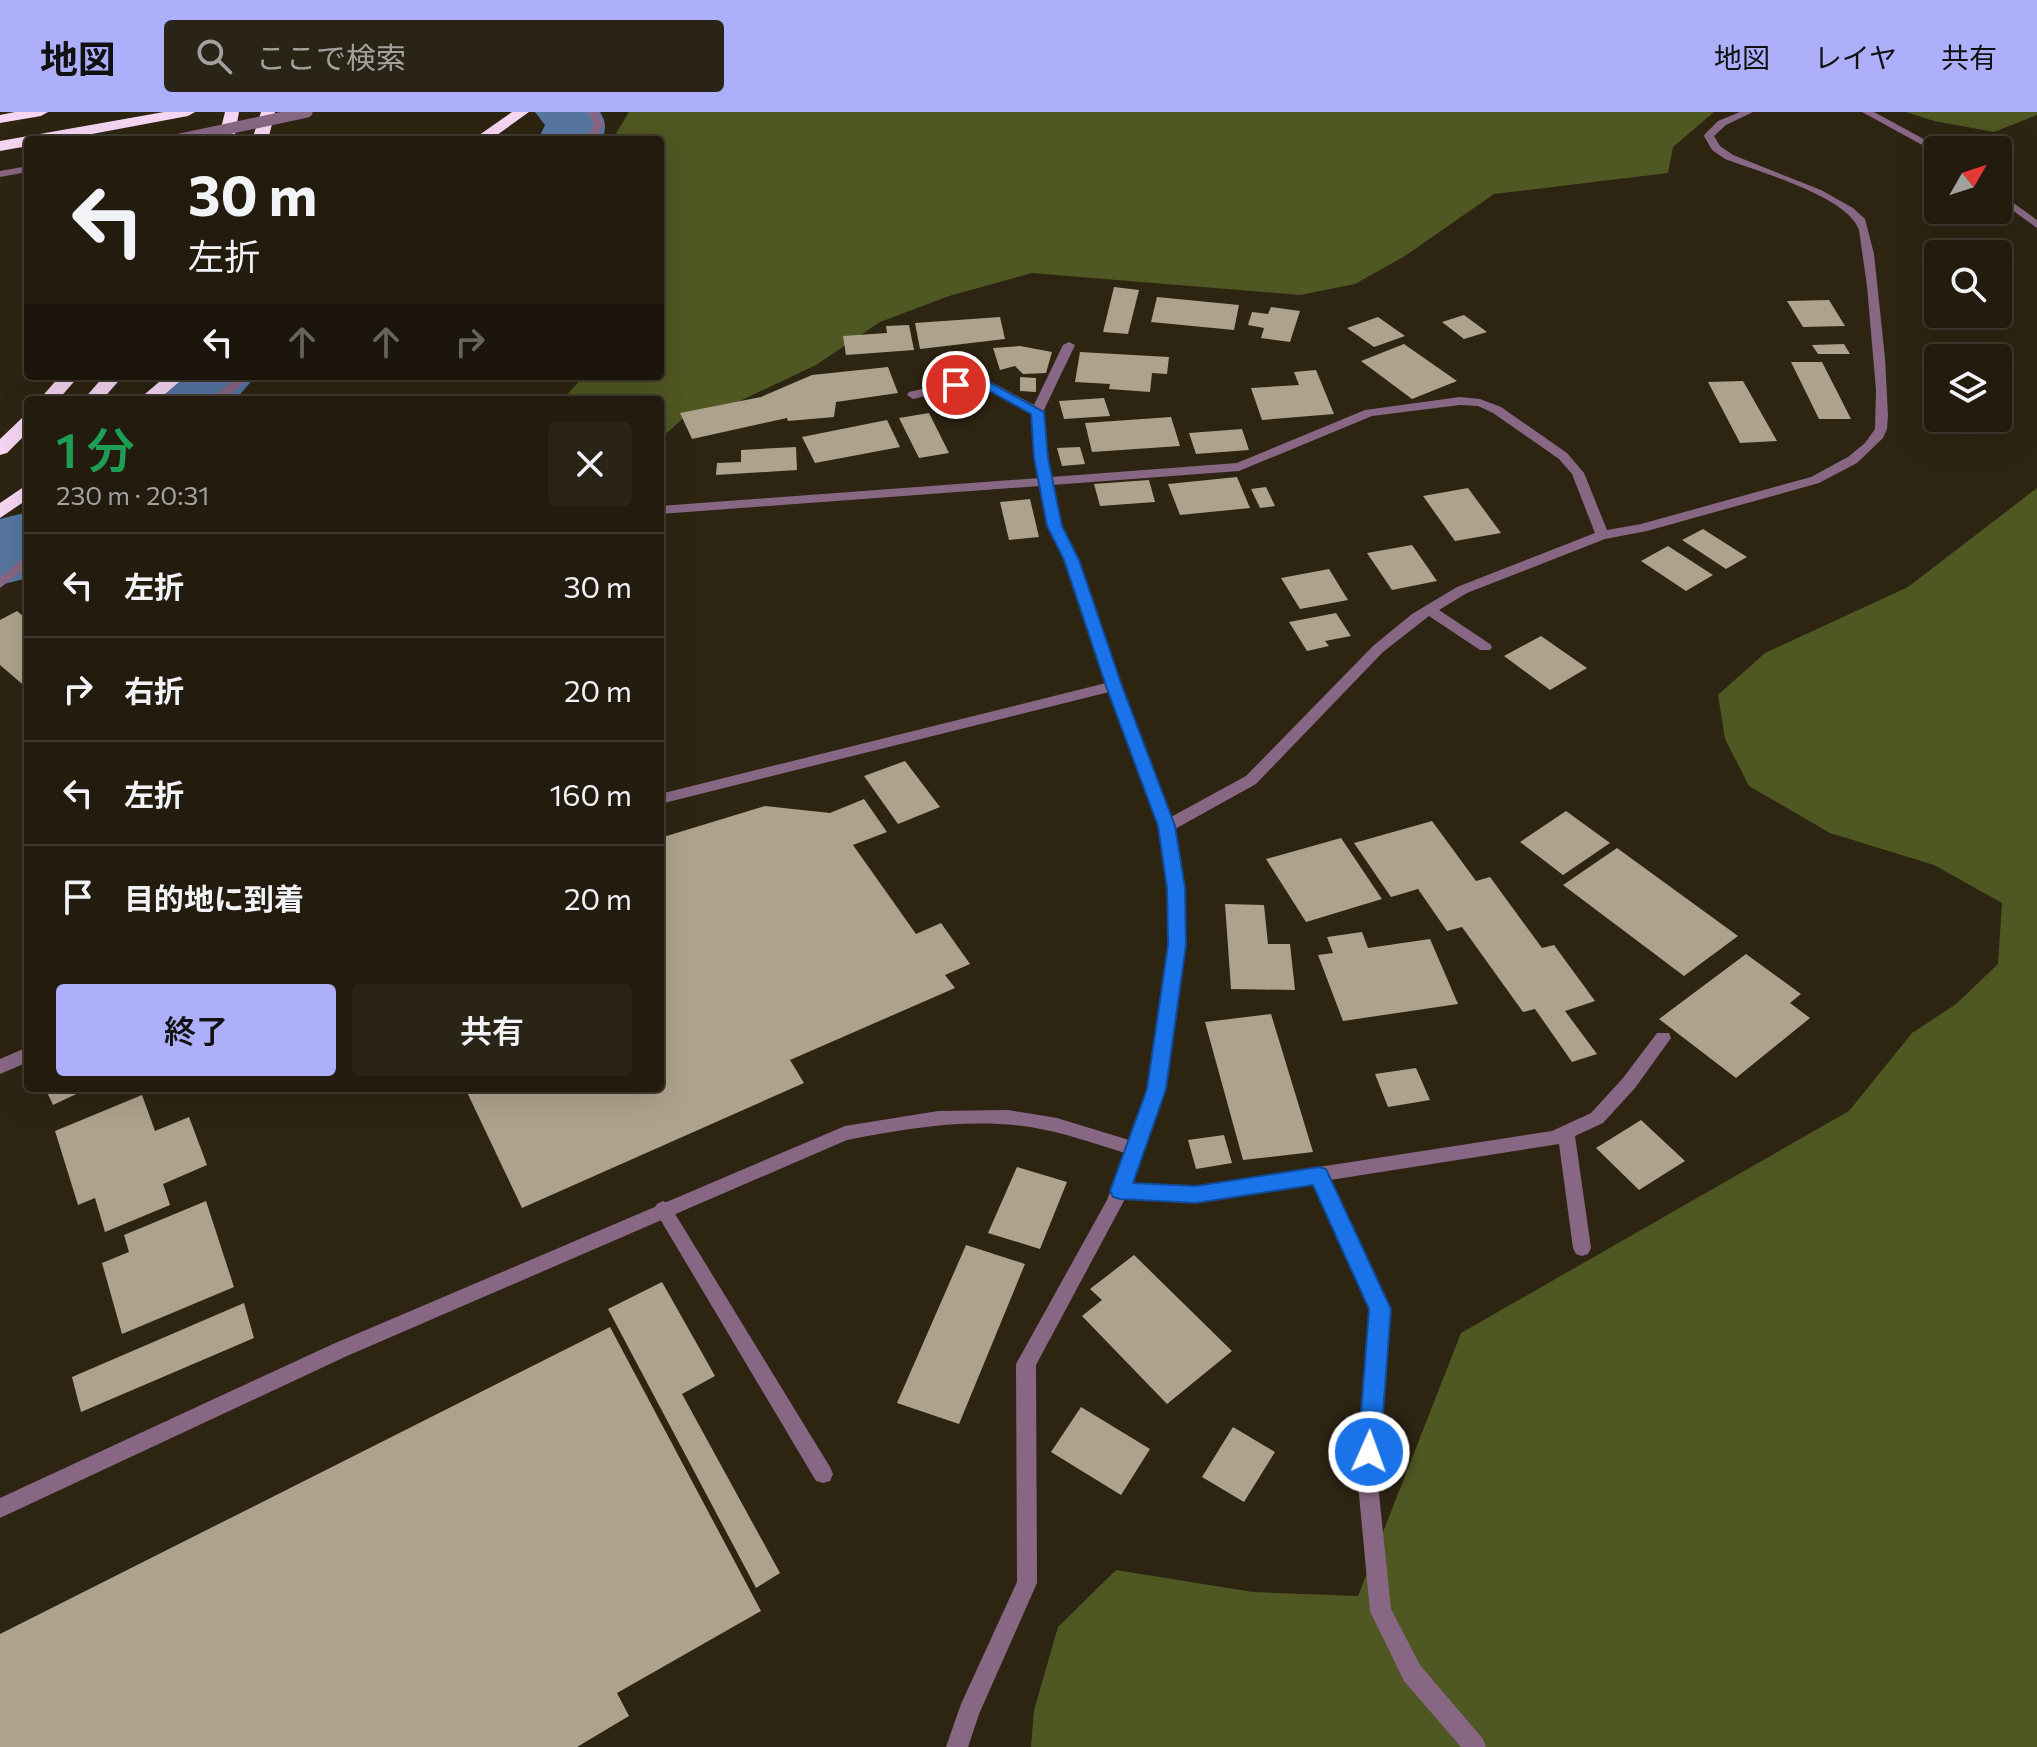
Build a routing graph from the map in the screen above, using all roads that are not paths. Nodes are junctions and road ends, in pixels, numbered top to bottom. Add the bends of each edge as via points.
1 (41, 112) edge
2 (188, 112) edge
3 (232, 112) edge
4 (268, 112) edge
5 (307, 112) edge
6 (522, 112) edge
7 (593, 112) edge
8 (1748, 112) edge
9 (1867, 112) edge
10 (0, 119) edge
11 (57, 136) edge
12 (195, 136) edge
13 (227, 136) edge
14 (261, 136) edge
15 (486, 136) edge
16 (592, 136) edge
17 (24, 142) edge
18 (1924, 142) edge
19 (0, 146) edge
20 (24, 170) edge
21 (0, 174) edge
22 (2012, 206) edge
23 (2037, 225) edge
24 (1069, 345) dead end
25 (943, 360) dead end
26 (66, 380) edge
27 (110, 380) edge
28 (172, 380) edge
29 (241, 380) edge
30 (978, 380) junction
31 (913, 395) dead end
32 (52, 396) edge
33 (96, 396) edge
34 (152, 396) edge
35 (220, 396) edge
36 (1037, 412) junction
37 (24, 426) edge
38 (0, 449) edge
39 (1046, 482) junction
40 (24, 493) edge
41 (664, 510) edge
42 (0, 512) edge
43 (1602, 535) junction
44 (24, 563) edge
45 (0, 584) edge
46 (1429, 610) junction
47 (1485, 647) dead end
48 (1114, 686) junction
49 (664, 798) edge
50 (1167, 826) junction
51 (1663, 1038) dead end
52 (24, 1056) edge
53 (0, 1067) edge
54 (1566, 1133) junction
55 (1133, 1148) junction
56 (1319, 1175) junction
57 (1120, 1191) junction
58 (663, 1209) junction
59 (1582, 1248) dead end
60 (823, 1474) dead end
61 (0, 1508) edge
62 (957, 1747) edge
63 (1475, 1747) edge

1 - 10 highway
2 - 11 highway
3 - 13 highway
4 - 14 highway
5 - 12 street, bridge
6 - 15 highway
7 - 16 street via 599,125
8 - 43 street via 1722,123 1709,136 1716,148 1844,206 1865,226 1882,364 1880,431 1840,468 1815,480
9 - 18 street
17 - 19 highway
20 - 21 street
22 - 23 street
24 - 36 street
25 - 30 street
26 - 32 highway
27 - 33 highway
28 - 34 highway
29 - 35 street
30 - 31 street
30 - 36 street
36 - 39 street
37 - 38 highway
39 - 41 street
39 - 43 street via 1239,467 1369,413 1460,401 1497,410 1563,456 1578,473
39 - 48 street via 1054,526 1072,560
40 - 42 highway
43 - 46 street via 1462,590
44 - 45 street
46 - 47 street
46 - 50 street via 1378,649 1251,780
48 - 49 street
48 - 50 street
50 - 55 street via 1177,945 1157,1089
51 - 54 street via 1597,1118
52 - 53 street
54 - 56 street
54 - 59 street
55 - 57 street
55 - 58 street via 1033,1120 911,1120 845,1133
56 - 57 street via 1196,1194
56 - 63 street via 1380,1309 1368,1484 1381,1611 1412,1673
57 - 62 street via 1026,1364 1027,1583
58 - 60 street
58 - 61 street via 340,1350

